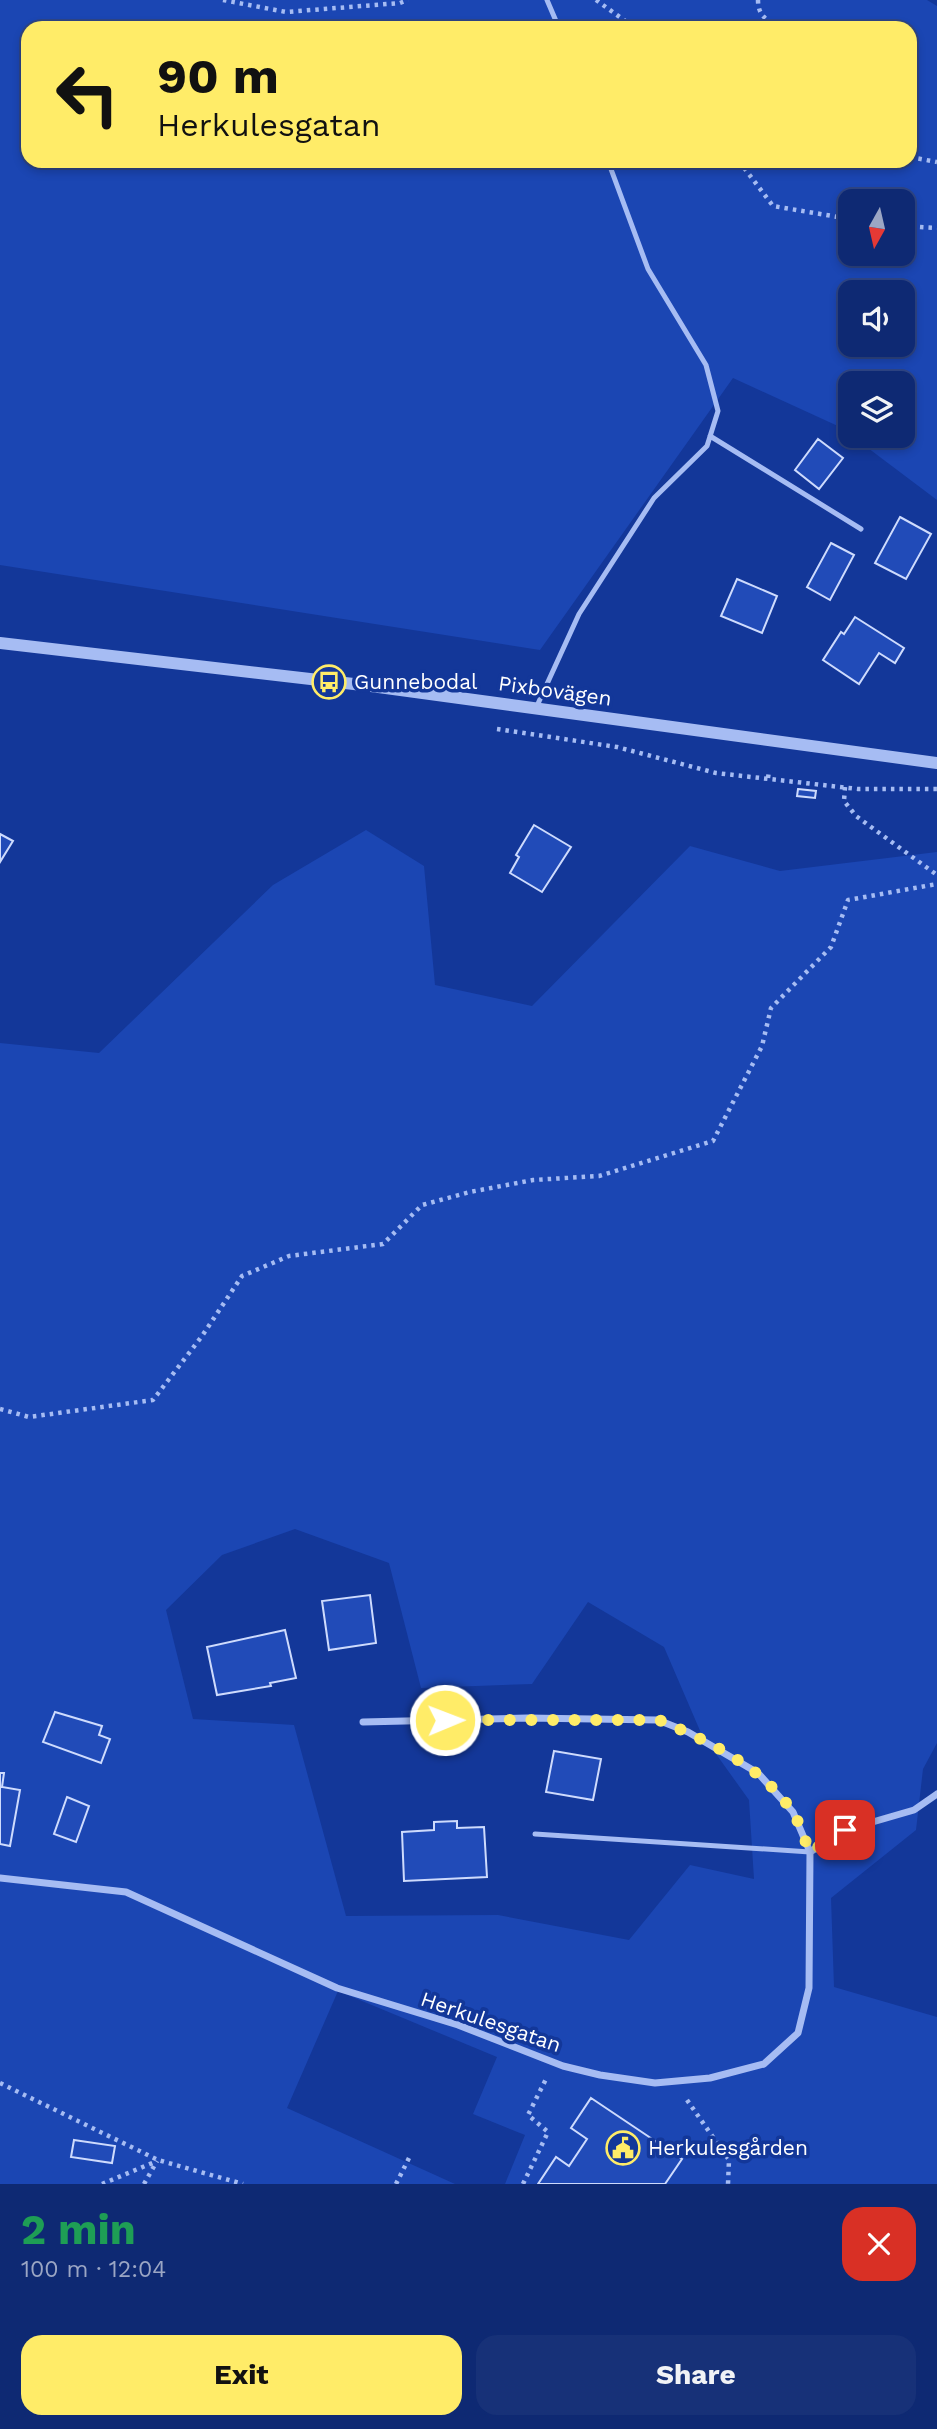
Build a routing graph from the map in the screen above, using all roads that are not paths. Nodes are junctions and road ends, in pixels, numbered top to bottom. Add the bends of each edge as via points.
1 (547, 0) edge
2 (556, 21) edge
3 (611, 168) edge
4 (710, 436) junction
5 (861, 529) dead end
6 (0, 643) edge
7 (536, 708) junction
8 (937, 763) edge
9 (363, 1722) dead end
10 (937, 1794) edge
11 (535, 1834) dead end
12 (810, 1852) junction
13 (0, 1878) edge

1 - 2 lane
3 - 4 lane via 648,269 706,365 718,411
4 - 5 lane
4 - 7 lane via 689,466 654,498 579,614
6 - 7 street, Pixbovägen
7 - 8 street, Pixbovägen
9 - 12 street, Herkulesgatan via 659,1720 758,1773 793,1812
10 - 12 street via 914,1810 845,1830
11 - 12 lane
12 - 13 street, Herkulesgatan via 809,1988 798,2033 764,2064 710,2078 655,2083 562,2066 458,2025 337,1988 126,1892

